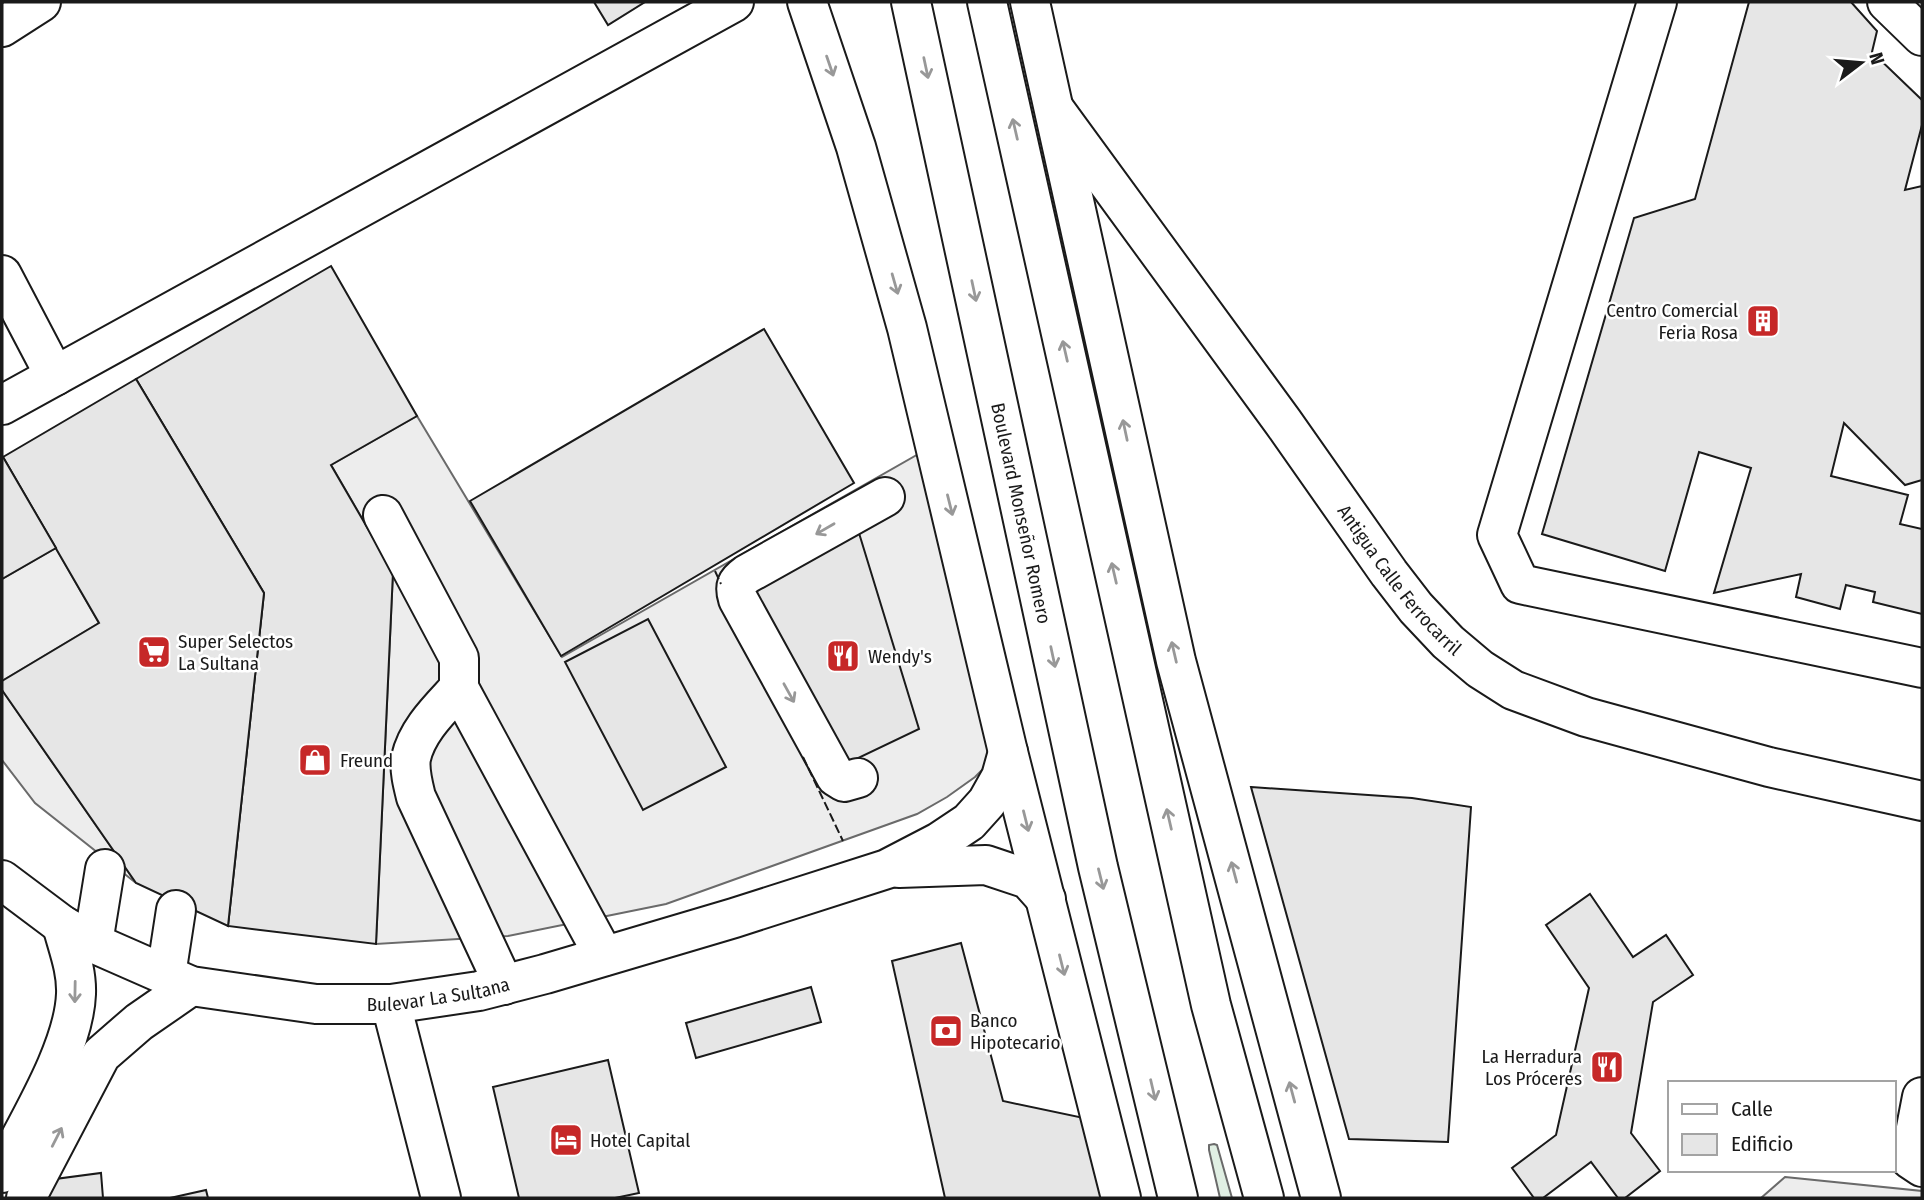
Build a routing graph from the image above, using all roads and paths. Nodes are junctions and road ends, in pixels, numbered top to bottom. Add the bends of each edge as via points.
1 (41, 2) edge
2 (734, 2) edge
3 (807, 2) edge
4 (911, 2) edge
5 (987, 2) edge
6 (1030, 2) edge
7 (1051, 2) edge
8 (1657, 2) edge
9 (1887, 2) edge
10 (2, 27) edge
11 (1922, 36) edge
12 (1055, 110) junction
13 (2, 275) edge
14 (55, 376) junction
15 (2, 405) edge
16 (885, 497) dead end
17 (383, 515) dead end
18 (1922, 668) edge
19 (459, 688) junction
20 (1008, 752) junction
21 (858, 778) dead end
22 (1922, 801) edge
23 (105, 869) dead end
24 (887, 869) junction
25 (2, 880) edge
26 (1046, 899) junction
27 (176, 910) dead end
28 (77, 934) junction
29 (604, 956) junction
30 (179, 980) junction
31 (504, 985) junction
32 (391, 1004) junction
33 (1922, 1097) edge
34 (1922, 1167) edge
35 (2, 1173) edge
36 (26, 1198) edge
37 (441, 1198) edge
38 (1121, 1198) edge
39 (1178, 1198) edge
40 (1264, 1198) edge
41 (1319, 1198) edge

1 - 10 main road
2 - 14 main road
3 -> 20 main road via 856,147 907,328
4 -> 39 main road, Boulevard Monseñor Romero via 1098,867
40 -> 5 main road via 1211,1005
6 - 12 main road
7 - 12 main road
8 - 18 main road via 1497,535 1520,584
9 - 11 main road
12 - 22 main road, Antigua Calle Ferrocarril via 1388,573 1448,642 1480,669 1513,690 1586,717 1769,767
41 -> 12 main road via 1176,661
13 - 14 main road
14 - 15 main road
16 -> 21 main road via 747,574 735,589 836,777 844,782
17 - 19 main road via 459,658
19 - 29 main road
19 - 31 main road via 427,725 411,759 412,779 416,797
20 - 24 main road, Bulevar La Sultana via 988,802 969,822
20 -> 26 main road
23 - 28 main road
24 - 26 main road, Bulevar La Sultana via 986,864 1028,879
24 - 29 main road, Bulevar La Sultana
25 - 28 main road, Bulevar La Sultana
26 -> 38 main road
27 - 30 main road
28 - 30 main road, Bulevar La Sultana
28 -> 35 main road via 72,1025
29 - 31 main road, Bulevar La Sultana
30 - 32 main road, Bulevar La Sultana via 316,1004
36 -> 30 main road via 101,1055
31 - 32 main road, Bulevar La Sultana
32 - 37 main road
33 - 34 main road via 1910,1159

